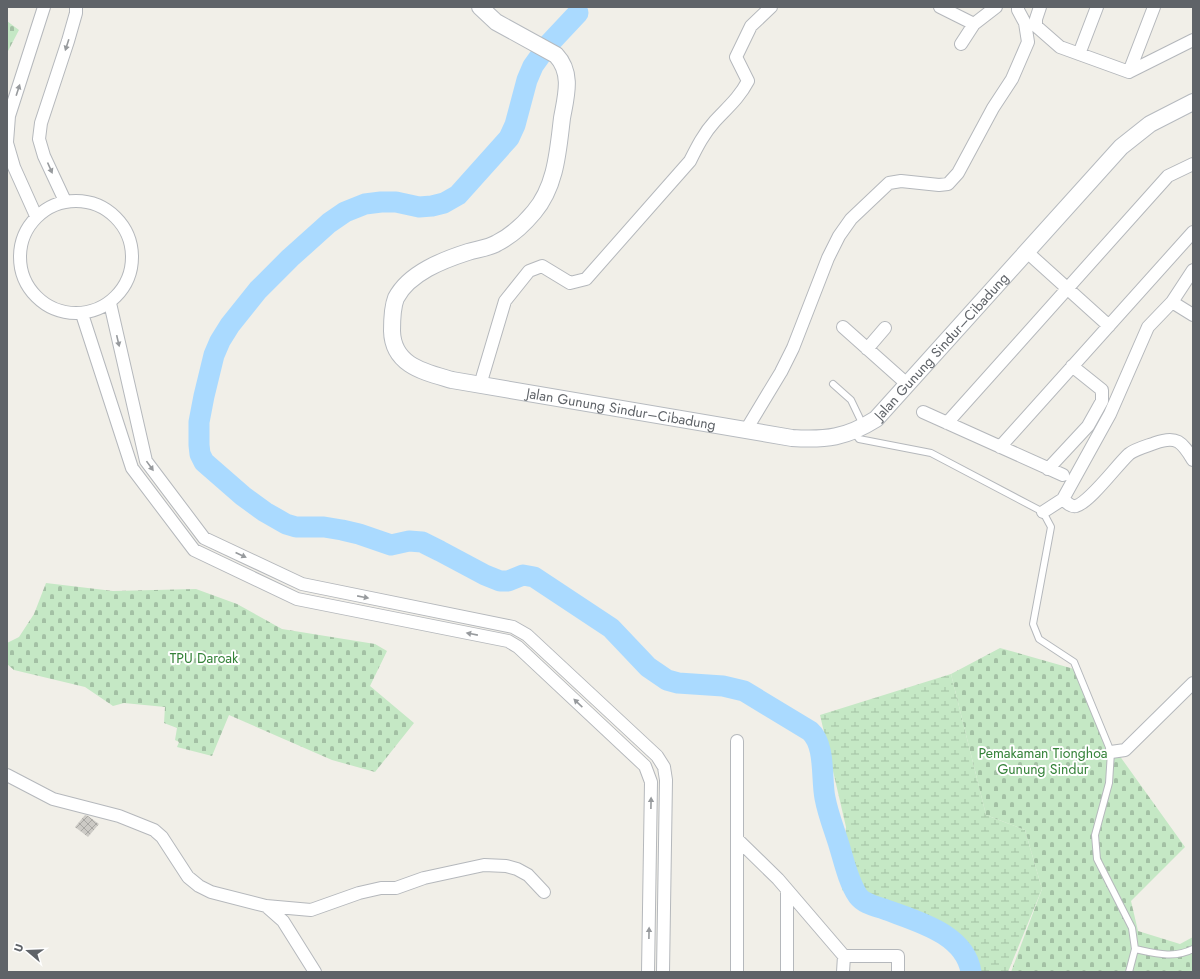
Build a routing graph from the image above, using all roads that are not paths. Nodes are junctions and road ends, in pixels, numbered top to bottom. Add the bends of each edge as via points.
1 (44, 7) edge
2 (76, 7) edge
3 (480, 7) edge
4 (771, 7) edge
5 (940, 7) edge
6 (996, 7) edge
7 (1018, 7) edge
8 (1040, 7) edge
9 (1098, 7) edge
10 (1154, 7) edge
11 (974, 24) junction
12 (1193, 40) edge
13 (961, 44) dead end
14 (1080, 54) junction
15 (1129, 72) junction
16 (1193, 102) edge
17 (7, 143) edge
18 (1193, 164) edge
19 (65, 202) junction
20 (36, 216) junction
21 (1193, 232) edge
22 (1027, 252) junction
23 (1193, 270) edge
24 (1067, 288) junction
25 (1172, 302) junction
26 (110, 303) junction
27 (82, 314) junction
28 (1193, 315) edge
29 (1109, 326) junction
30 (843, 327) dead end
31 (885, 328) dead end
32 (867, 349) junction
33 (1072, 366) junction
34 (833, 384) dead end
35 (907, 384) junction
36 (480, 385) junction
37 (923, 412) dead end
38 (947, 423) junction
39 (859, 429) junction
40 (746, 430) junction
41 (1000, 447) junction
42 (1193, 460) edge
43 (1048, 469) junction
44 (1063, 475) dead end
45 (1063, 499) junction
46 (1043, 512) junction
47 (1193, 683) edge
48 (737, 741) dead end
49 (1111, 752) junction
50 (7, 775) edge
51 (737, 839) junction
52 (787, 890) junction
53 (544, 892) dead end
54 (266, 906) junction
55 (1135, 949) junction
56 (1193, 950) edge
57 (844, 956) junction
58 (315, 972) edge
59 (648, 972) edge
60 (663, 972) edge
61 (737, 972) edge
62 (787, 972) edge
63 (843, 972) edge
64 (898, 972) edge
65 (1129, 972) edge

17 -> 1 street via 9,116
2 -> 19 street via 68,41 40,123 39,140
3 - 36 street, Jalan Gunung Sindur–Cibadung via 496,22 556,55 565,68 567,86 553,178 535,212 510,235 496,244 447,259 412,279 401,290 396,300 392,336 396,349 413,367 422,372
4 - 36 street via 751,26 736,57 748,81 742,93 709,128 690,161 586,279 570,283 542,266 529,271 505,301
5 - 11 street
6 - 11 street
7 - 40 street via 1025,23 1028,42 1012,79 993,108 958,173 948,184 939,186 901,181 889,183 851,219 828,258 794,348
8 - 14 street via 1036,26 1060,47
9 - 14 street
10 - 15 street
11 - 13 street
12 - 15 street
14 - 15 street
16 - 22 street, Jalan Gunung Sindur–Cibadung via 1150,124 1121,148
17 - 20 street via 14,167
18 - 24 street via 1168,176
19 - 20 street via 50,207
19 - 26 street via 80,200 108,210 120,221 128,234 132,264 128,279
20 - 27 street via 27,229 21,245 19,261 23,277 31,292 43,304 55,310
21 - 29 street
22 - 24 street
22 - 35 street, Jalan Gunung Sindur–Cibadung
23 - 25 street
24 - 29 street
24 - 38 street
25 - 28 street
25 - 45 street via 1148,327 1110,414
26 - 27 street
26 -> 60 street via 146,461 204,538 302,584 513,627 527,635 657,756 664,767 666,780
59 -> 27 street via 651,782 645,766 518,647 508,641 297,599 194,550 132,468
29 - 33 street
30 - 32 street
31 - 32 street
32 - 35 street
33 - 41 street
33 - 43 street via 1102,390 1102,401 1088,426
34 - 39 lane via 851,400
35 - 39 street, Jalan Gunung Sindur–Cibadung via 876,419
36 - 40 street, Jalan Gunung Sindur–Cibadung
37 - 38 street
38 - 41 street
39 - 40 street, Jalan Gunung Sindur–Cibadung via 831,438 808,439
39 - 46 lane via 859,439 931,453
41 - 43 street
42 - 45 street via 1184,445 1176,440 1164,440 1130,453 1085,500 1076,506
43 - 44 street
45 - 46 street
46 - 49 lane via 1051,527 1033,624 1039,639 1074,662
47 - 49 street via 1125,750
48 - 51 street
49 - 55 lane via 1109,783 1095,835 1097,860 1132,928
50 - 54 street via 53,799 119,816 154,830 162,837 188,877 199,886 211,892
51 - 52 street
51 - 61 street
52 - 57 street
52 - 62 street
53 - 54 street via 528,875 517,869 484,865 424,878 396,888 381,888 359,893 311,910
54 - 58 street via 283,921
55 - 56 lane via 1158,954
55 - 65 lane
57 - 63 street
57 - 64 street via 898,956

